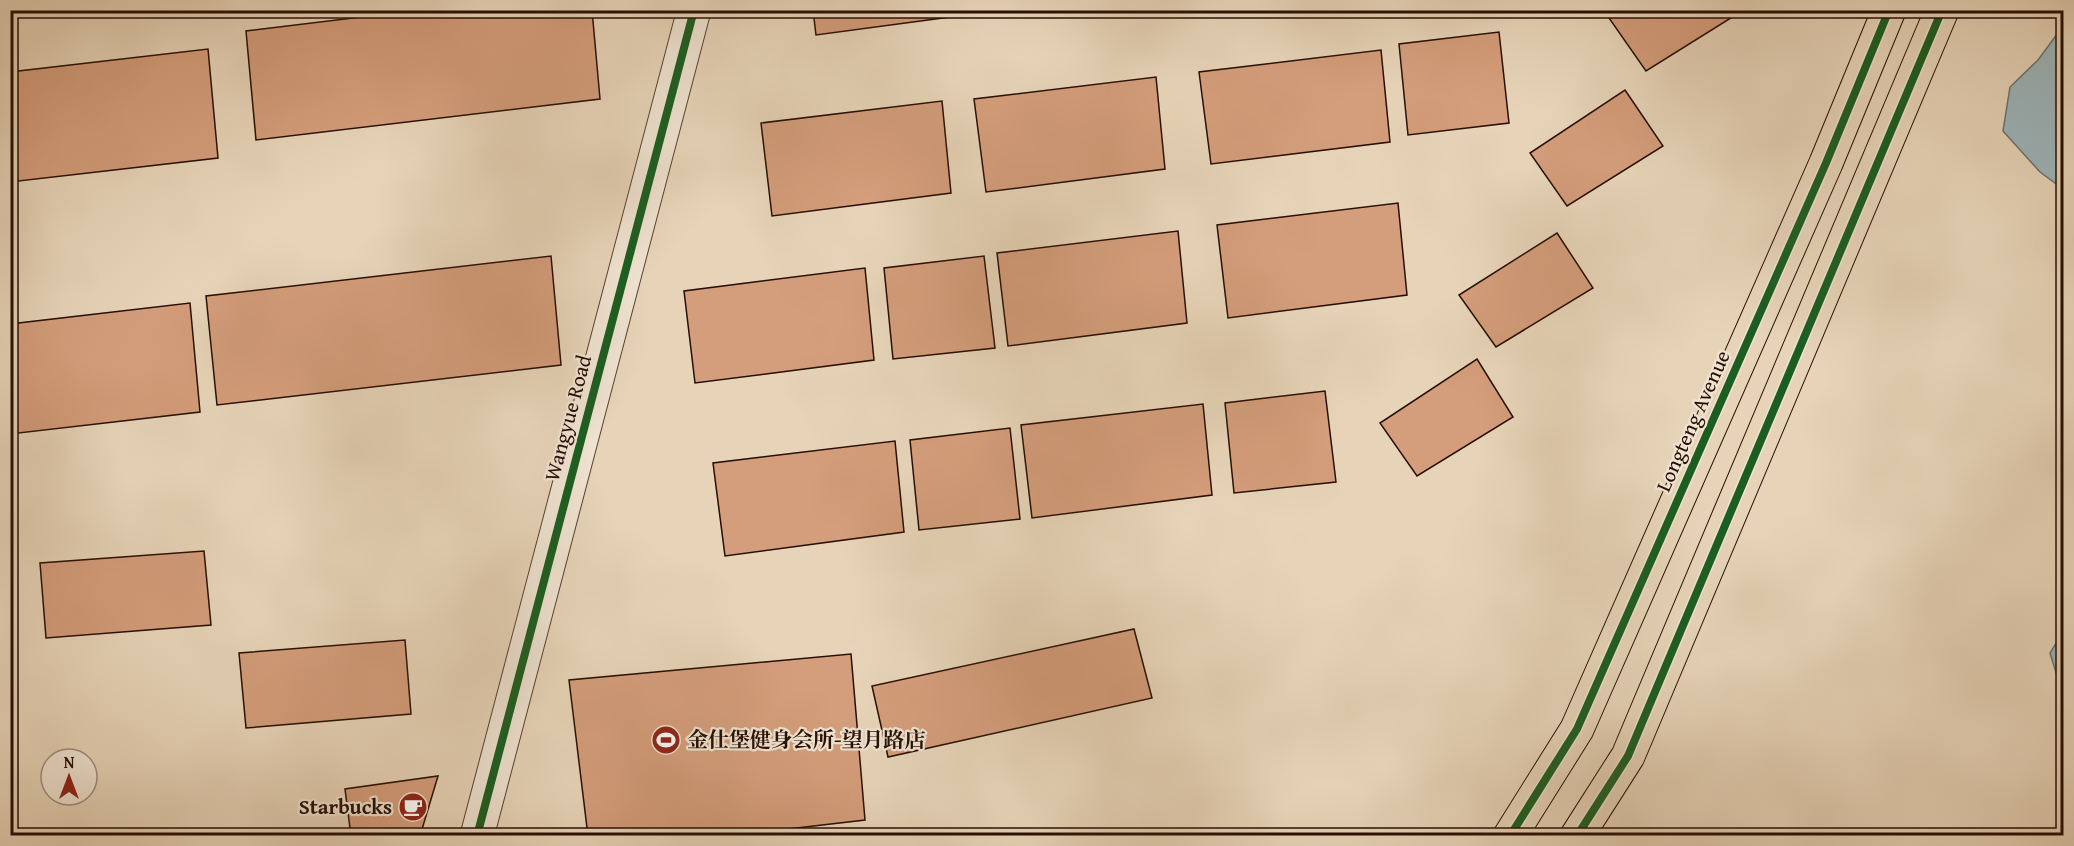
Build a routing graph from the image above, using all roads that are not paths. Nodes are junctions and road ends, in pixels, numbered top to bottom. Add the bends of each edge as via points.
1 (694, 10) edge
2 (1889, 10) edge
3 (1942, 10) edge
4 (477, 836) edge
5 (1510, 836) edge
6 (1577, 836) edge

1 - 4 street, Wangyue Road
2 - 5 main road, Longteng Avenue via 1826,164 1577,729
3 - 6 main road via 1628,756

